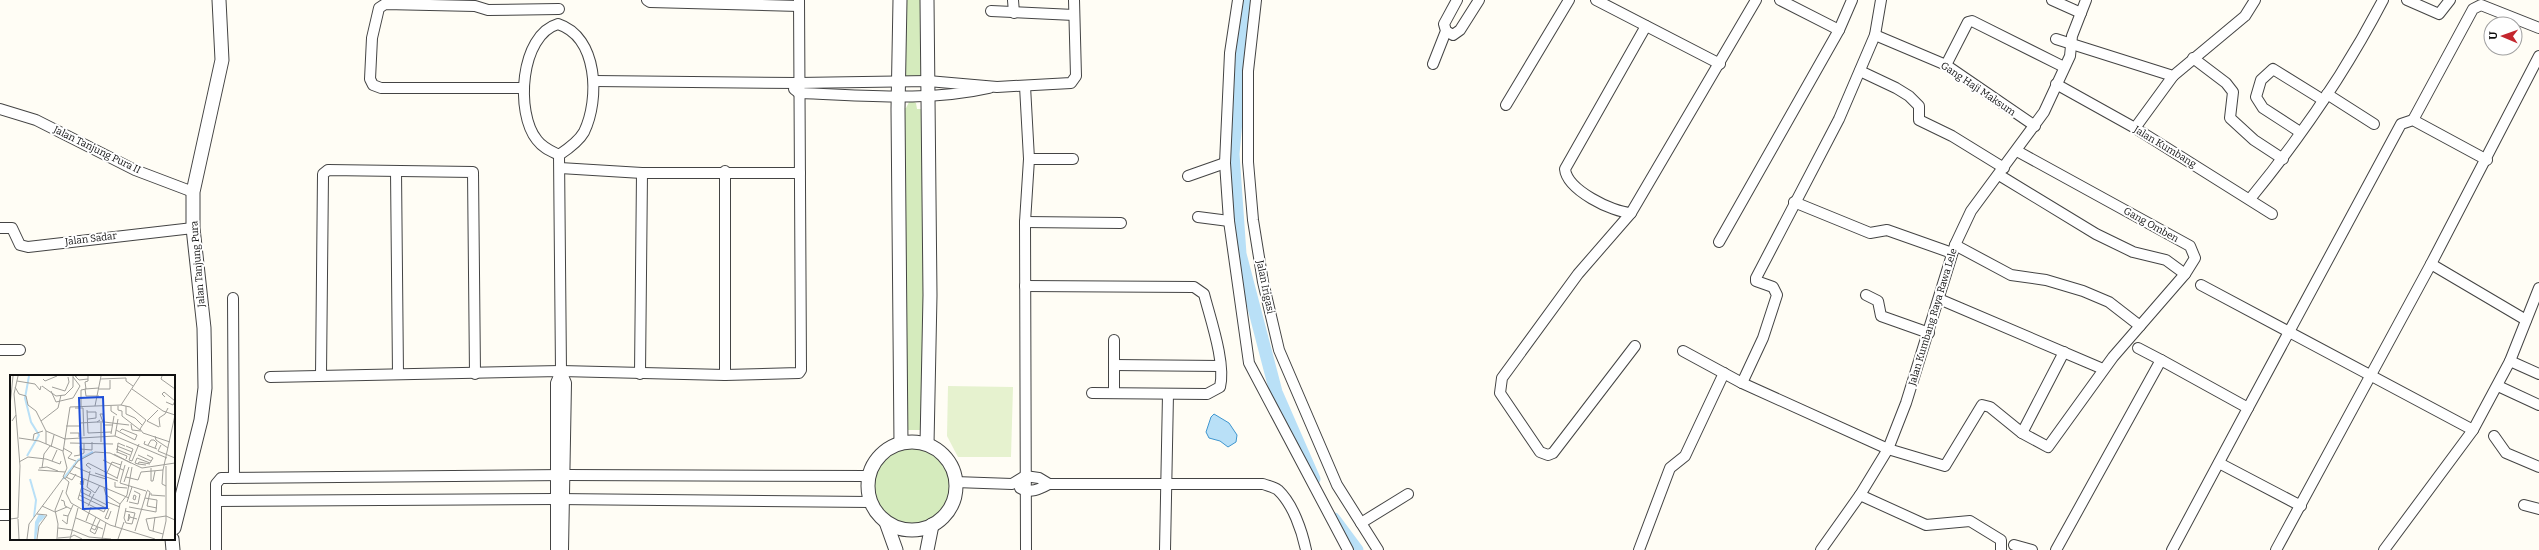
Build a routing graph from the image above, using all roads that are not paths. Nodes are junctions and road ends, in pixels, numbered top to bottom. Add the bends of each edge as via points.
1 (219, 0) edge
2 (647, 0) edge
3 (900, 0) edge
4 (927, 0) edge
5 (1013, 0) edge
6 (1074, 0) edge
7 (1238, 0) edge
8 (1256, 0) edge
9 (1457, 0) edge
10 (1478, 0) edge
11 (1569, 0) edge
12 (1596, 0) edge
13 (1756, 0) edge
14 (1780, 0) edge
15 (1852, 0) edge
16 (1881, 0) edge
17 (2052, 0) edge
18 (2086, 0) edge
19 (2255, 0) edge
20 (2383, 0) edge
21 (2407, 0) edge
22 (2450, 0) edge
23 (720, 1) edge
24 (475, 3) edge
25 (799, 3) edge
26 (559, 5) edge
27 (990, 11) dead end
28 (1014, 13) junction
29 (2081, 13) junction
30 (1074, 15) junction
31 (558, 24) junction
32 (1646, 26) junction
33 (2539, 28) edge
34 (1838, 30) junction
35 (1446, 31) junction
36 (1875, 35) junction
37 (2056, 39) dead end
38 (2073, 46) junction
39 (2539, 56) edge
40 (2193, 58) junction
41 (1433, 64) dead end
42 (1720, 64) junction
43 (1946, 65) junction
44 (2064, 67) junction
45 (1860, 71) junction
46 (2173, 76) junction
47 (898, 81) junction
48 (928, 81) junction
49 (594, 82) junction
50 (2056, 84) junction
51 (1025, 86) junction
52 (997, 87) junction
53 (524, 88) junction
54 (799, 88) junction
55 (898, 95) junction
56 (929, 95) junction
57 (2325, 97) junction
58 (1506, 105) dead end
59 (0, 109) edge
60 (2413, 120) junction
61 (2374, 124) dead end
62 (2035, 126) junction
63 (2135, 128) junction
64 (2300, 132) junction
65 (2017, 151) junction
66 (559, 155) junction
67 (1029, 159) junction
68 (1073, 159) dead end
69 (2283, 159) junction
70 (2487, 160) junction
71 (1225, 163) junction
72 (560, 168) junction
73 (396, 171) junction
74 (725, 171) junction
75 (2002, 171) junction
76 (800, 172) junction
77 (642, 173) junction
78 (1188, 176) dead end
79 (193, 192) junction
80 (2250, 199) junction
81 (1794, 202) junction
82 (1631, 213) junction
83 (2272, 214) dead end
84 (1198, 217) dead end
85 (1229, 221) junction
86 (1025, 222) junction
87 (1120, 223) dead end
88 (0, 228) edge
89 (193, 228) junction
90 (1719, 242) dead end
91 (1954, 249) junction
92 (2431, 264) junction
93 (2185, 274) junction
94 (2201, 285) dead end
95 (1025, 286) junction
96 (2539, 288) edge
97 (1866, 295) dead end
98 (233, 298) dead end
99 (1939, 299) junction
100 (2526, 320) junction
101 (2140, 326) junction
102 (1929, 333) junction
103 (2289, 334) junction
104 (1114, 340) dead end
105 (1635, 346) dead end
106 (2138, 348) dead end
107 (0, 350) edge
108 (20, 350) dead end
109 (1683, 351) dead end
110 (2064, 352) junction
111 (2161, 360) junction
112 (2510, 361) junction
113 (1114, 365) junction
114 (1220, 366) junction
115 (2103, 369) junction
116 (561, 371) junction
117 (1724, 373) junction
118 (398, 374) junction
119 (475, 374) junction
120 (640, 374) junction
121 (726, 374) junction
122 (2539, 374) edge
123 (321, 375) junction
124 (2372, 375) junction
125 (270, 377) dead end
126 (1742, 383) junction
127 (2498, 386) junction
128 (1092, 393) dead end
129 (1114, 393) junction
130 (1168, 394) junction
131 (2539, 405) edge
132 (2248, 408) junction
133 (2473, 430) junction
134 (2022, 433) junction
135 (2494, 436) dead end
136 (901, 443) junction
137 (927, 444) junction
138 (1888, 449) junction
139 (2219, 463) junction
140 (2539, 467) edge
141 (561, 475) junction
142 (868, 476) junction
143 (1025, 476) junction
144 (234, 478) junction
145 (956, 482) junction
146 (1012, 484) junction
147 (1049, 484) junction
148 (1167, 484) junction
149 (1025, 491) junction
150 (1408, 494) dead end
151 (1860, 496) junction
152 (560, 499) junction
153 (216, 501) junction
154 (870, 502) junction
155 (2524, 505) dead end
156 (176, 506) edge
157 (2301, 506) junction
158 (2539, 509) edge
159 (175, 517) edge
160 (886, 522) junction
161 (1361, 523) junction
162 (932, 525) junction
163 (172, 540) edge
164 (2014, 545) dead end
165 (173, 550) edge
166 (216, 550) edge
167 (556, 550) edge
168 (563, 550) edge
169 (896, 550) edge
170 (927, 550) edge
171 (1026, 550) edge
172 (1165, 550) edge
173 (1306, 550) edge
174 (1348, 550) edge
175 (1378, 550) edge
176 (1639, 550) edge
177 (1821, 550) edge
178 (2001, 550) edge
179 (2032, 550) edge
180 (2056, 550) edge
181 (2172, 550) edge
182 (2276, 550) edge
183 (2384, 550) edge

1 - 79 street, Jalan Tanjung Pura via 222,60
2 - 23 street
3 - 47 street
4 - 48 street
5 - 28 street
6 - 30 street
7 - 71 street via 1230,53
8 - 161 street, Jalan Irigasi via 1248,71 1248,162 1253,220 1263,282 1279,350 1337,485
9 - 35 street via 1444,24
10 - 35 street via 1460,30 1453,34
11 - 58 street
12 - 32 street
13 - 42 street
14 - 34 street
15 - 34 street
16 - 36 street
17 - 29 street
18 - 29 street, Jalan Kumbang Raya Rawa Lele
19 - 40 street via 2245,16
20 - 57 street via 2347,66
21 - 22 street via 2439,14
23 - 25 street
24 - 26 street via 488,10
24 - 53 street via 381,5 372,38 370,79 373,85 381,88
25 - 54 street
26 - 31 street
27 - 28 street
28 - 30 street
29 - 38 street, Jalan Kumbang Raya Rawa Lele via 2072,36
30 - 51 street via 1075,80 1071,83
31 - 49 street via 574,31 582,43
31 - 53 street via 549,26 531,50
32 - 42 street
32 - 82 street via 1564,170 1570,183 1608,208
33 - 60 street via 2481,5 2473,9
34 - 90 street
35 - 41 street
36 - 43 street, Gang Haji Maksum
36 - 45 street
37 - 38 street
38 - 44 street, Jalan Kumbang Raya Rawa Lele
38 - 46 street
39 - 70 street
40 - 46 street
40 - 69 street via 2226,83 2233,92 2230,118 2254,140
42 - 82 street
43 - 44 street via 1968,22 1972,21
43 - 62 street, Gang Haji Maksum
44 - 50 street, Jalan Kumbang Raya Rawa Lele
45 - 75 street via 1909,96 1918,104 1918,117 1922,122 1952,136
45 - 81 street via 1839,119
46 - 63 street
47 - 48 street
47 - 54 street
47 - 55 street
48 - 52 street
48 - 56 street
49 - 54 street via 786,82
49 - 66 street via 591,113 583,133
50 - 62 street, Jalan Kumbang Raya Rawa Lele
50 - 63 street, Jalan Kumbang
51 - 52 street
51 - 67 street
52 - 56 street via 967,93
53 - 66 street via 531,131 546,149
54 - 55 street
54 - 76 street
55 - 56 street
55 - 136 street
56 - 137 street
57 - 61 street
57 - 64 street
57 - 64 street via 2273,69 2261,80 2256,97 2263,108
59 - 79 street, Jalan Tanjung Pura II via 36,120 135,170
60 - 70 street
60 - 103 street via 2401,124
62 - 65 street, Jalan Kumbang Raya Rawa Lele
63 - 80 street, Jalan Kumbang
64 - 69 street
65 - 75 street, Jalan Kumbang Raya Rawa Lele
65 - 93 street, Gang Omben via 2190,246 2195,258
66 - 72 street
67 - 68 street
67 - 86 street
69 - 80 street
70 - 92 street
71 - 78 street
71 - 85 street
72 - 77 street
72 - 116 street
73 - 118 street
73 - 119 street via 470,172 475,175
73 - 123 street via 328,170 323,174
74 - 76 street
74 - 77 street
74 - 121 street
75 - 91 street, Jalan Kumbang Raya Rawa Lele via 1971,211
75 - 93 street via 2096,234 2133,252 2166,260
76 - 121 street via 801,370 796,375
77 - 120 street
79 - 89 street, Jalan Tanjung Pura
80 - 83 street, Jalan Kumbang
81 - 91 street via 1870,233 1887,230
81 - 126 street via 1756,278 1756,281 1773,287 1777,295 1763,338
82 - 105 street via 1578,274 1502,378 1500,393 1540,452 1548,455 1553,453
84 - 85 street
85 - 174 street via 1250,363
86 - 87 street
86 - 95 street
88 - 89 street, Jalan Sadar via 12,228 20,245 28,247
89 - 156 street, Jalan Tanjung Pura via 204,328 205,388 201,420
91 - 99 street, Jalan Kumbang Raya Rawa Lele
91 - 101 street via 2011,275 2046,280 2084,290 2109,302
92 - 100 street
92 - 124 street
93 - 101 street, Gang Omben
94 - 103 street
95 - 114 street via 1194,287 1204,294
95 - 143 street
96 - 100 street
97 - 102 street via 1878,300 1881,316
98 - 144 street
99 - 102 street, Jalan Kumbang Raya Rawa Lele
99 - 110 street
100 - 112 street
101 - 115 street, Gang Omben
102 - 138 street, Jalan Kumbang Raya Rawa Lele
103 - 124 street
103 - 132 street
104 - 113 street
106 - 111 street
107 - 108 street
109 - 117 street
110 - 115 street
110 - 134 street
111 - 132 street
111 - 180 street
112 - 122 street
112 - 127 street
113 - 114 street
113 - 129 street
114 - 130 street via 1222,379 1220,387 1214,392
115 - 134 street, Gang Omben via 2089,393 2048,447
116 - 119 street
116 - 120 street
116 - 141 street via 556,383
117 - 126 street
117 - 176 street via 1685,456 1670,468
118 - 119 street
118 - 123 street
120 - 121 street
123 - 125 street
124 - 133 street
124 - 157 street
126 - 138 street
127 - 131 street
127 - 133 street
128 - 129 street
129 - 130 street
130 - 148 street
132 - 139 street
133 - 183 street
134 - 138 street via 1990,407 1982,405 1945,466
135 - 140 street via 2506,453
136 - 137 street
136 - 142 street via 879,456
137 - 145 street via 945,457 952,467
138 - 151 street, Jalan Kumbang Raya Rawa Lele
139 - 157 street
139 - 181 street
141 - 142 street
141 - 144 street
141 - 152 street
142 - 154 street
143 - 146 street
143 - 147 street via 1039,478
143 - 149 street
144 - 153 street via 218,479
145 - 146 street
145 - 162 street via 955,496 948,511
146 - 149 street
147 - 148 street
147 - 149 street via 1039,490
148 - 172 street
148 - 173 street via 1263,484 1277,489 1286,500 1302,533
149 - 171 street
150 - 161 street
151 - 177 street, Jalan Kumbang Raya Rawa Lele
151 - 178 street via 1926,525 1970,521 2001,540
152 - 153 street
152 - 154 street
152 - 167 street
152 - 168 street
153 - 166 street
154 - 160 street
155 - 158 street
156 - 159 street, Jalan Tanjung Pura
157 - 182 street
160 - 162 street via 901,529 912,530
160 - 169 street
161 - 175 street, Jalan Irigasi
162 - 170 street
163 - 165 street
164 - 179 street

